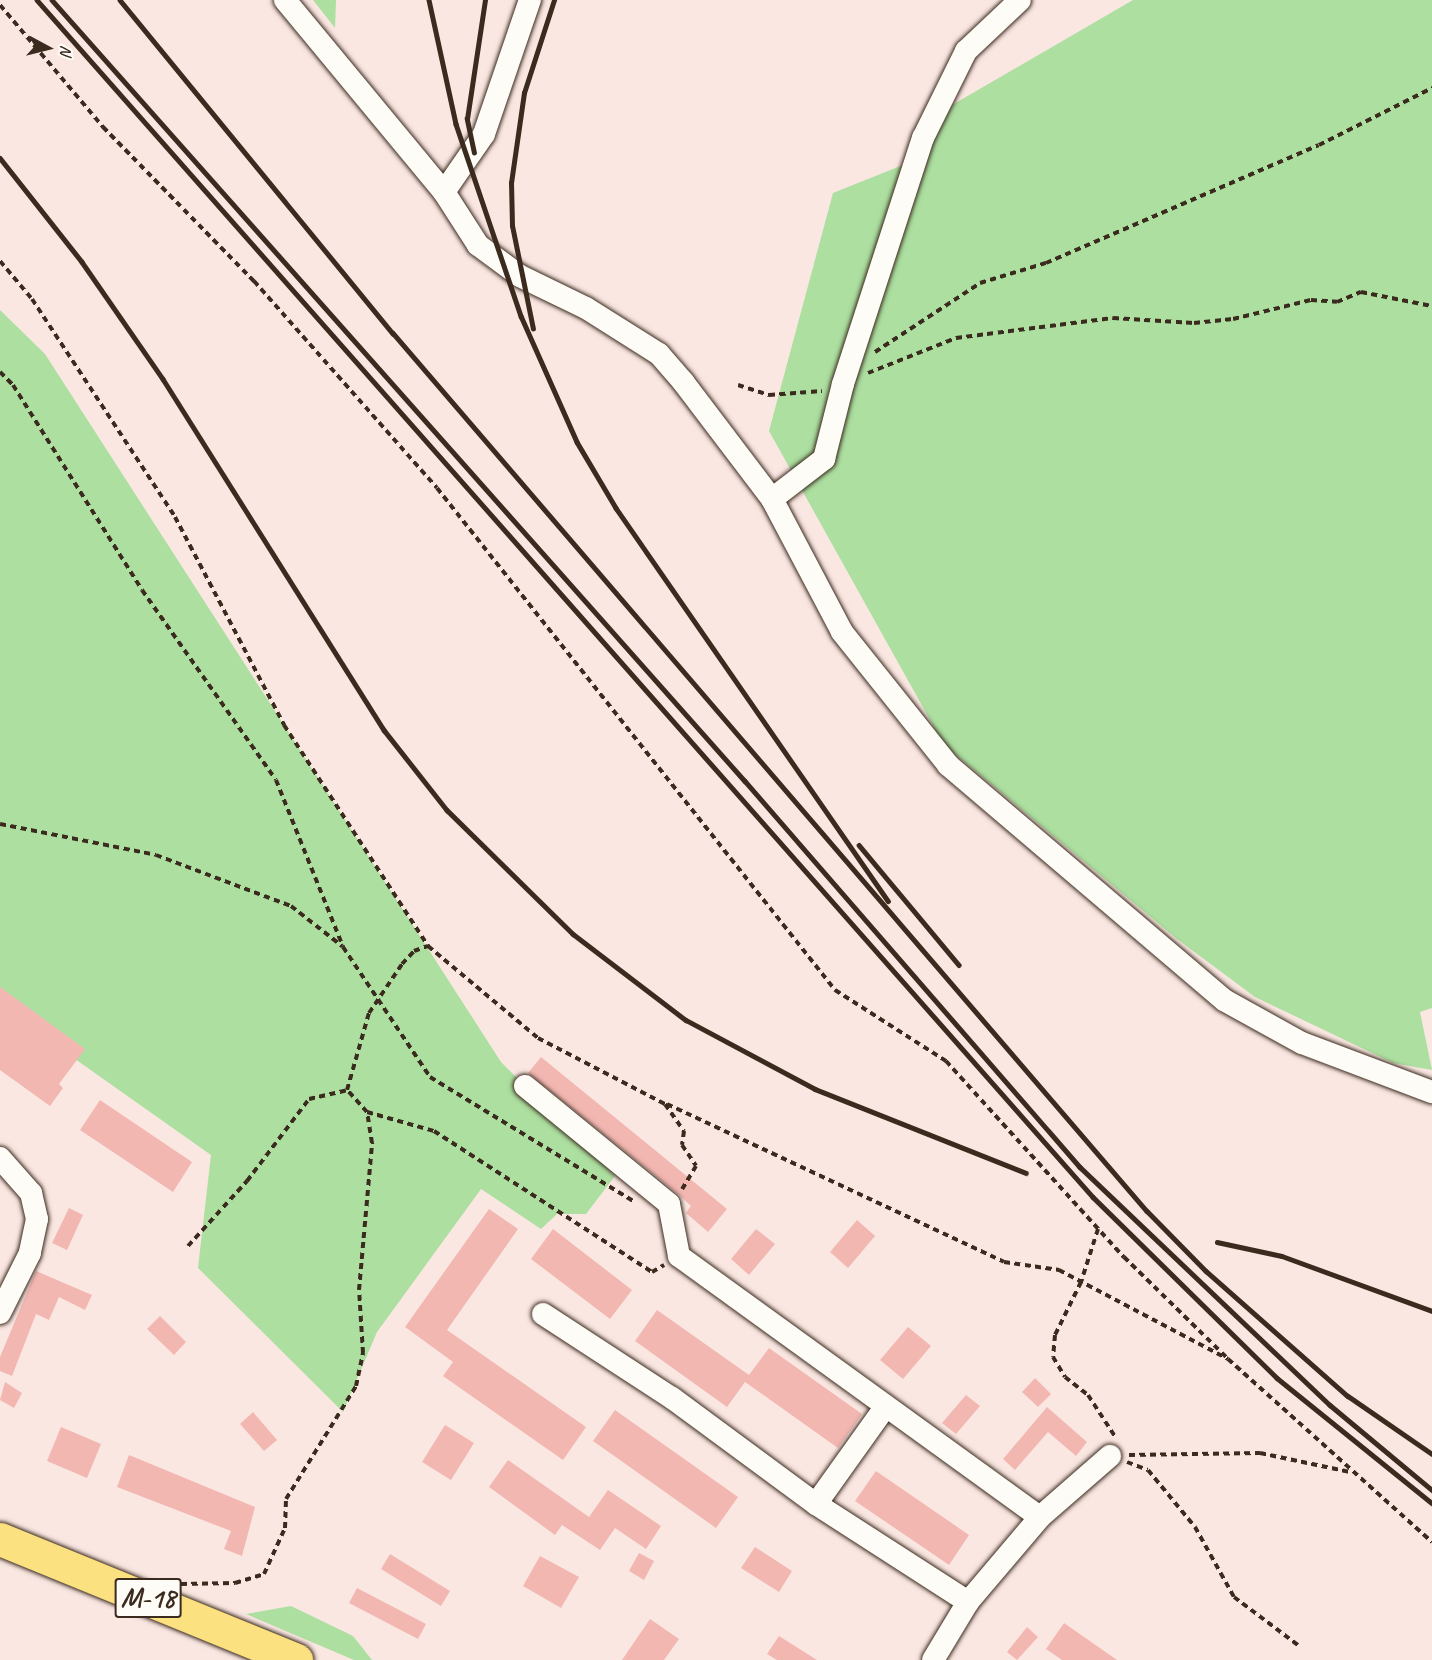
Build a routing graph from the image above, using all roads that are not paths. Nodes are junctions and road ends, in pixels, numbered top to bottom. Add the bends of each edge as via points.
1 (285, 0) edge
2 (530, 0) edge
3 (1020, 0) edge
4 (444, 192) junction
5 (772, 499) junction
6 (525, 1086) dead end
7 (1432, 1092) edge
8 (0, 1158) edge
9 (0, 1313) edge
10 (543, 1314) dead end
11 (886, 1406) junction
12 (1110, 1456) road end
13 (816, 1504) junction
14 (1040, 1517) junction
15 (0, 1539) edge
16 (968, 1602) junction
17 (944, 1656) edge
18 (296, 1660) edge

1 - 4 street
2 - 4 street via 484,134
3 - 5 street via 966,51 923,138 843,384 824,459
4 - 5 street via 478,245 504,267 586,308 659,354
5 - 7 street via 842,632 948,765 1224,1000 1302,1043
6 - 11 street via 669,1204 679,1256
8 - 9 street via 31,1193 37,1219 30,1253
10 - 13 street via 672,1398
11 - 13 street
11 - 14 street
12 - 14 street
13 - 16 street
14 - 16 street
15 - 18 highway, М-18
16 - 17 street

